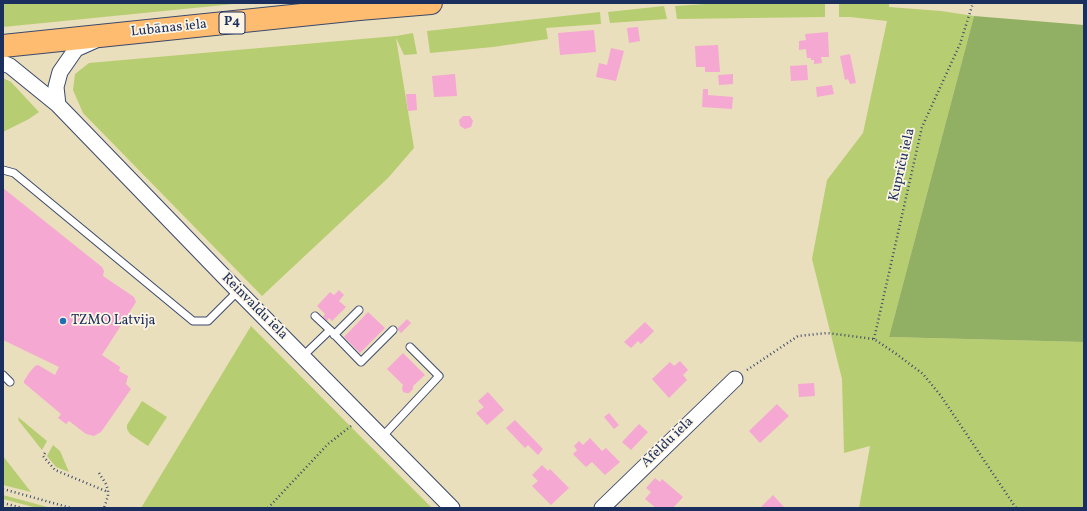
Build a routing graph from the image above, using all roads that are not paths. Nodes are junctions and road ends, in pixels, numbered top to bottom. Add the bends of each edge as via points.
1 (431, 3) edge
2 (363, 6) edge
3 (105, 36) junction
4 (3, 46) edge
5 (3, 63) edge
6 (58, 105) junction
7 (3, 170) edge
8 (238, 291) junction
9 (359, 310) dead end
10 (315, 316) dead end
11 (393, 330) dead end
12 (332, 332) junction
13 (410, 347) dead end
14 (303, 356) junction
15 (3, 375) edge
16 (735, 378) road end
17 (10, 382) dead end
18 (382, 437) junction
19 (452, 508) edge
20 (602, 508) edge

1 - 2 main road, Lubānas iela / P4
2 - 3 main road, Lubānas iela / P4
3 - 4 main road, Lubānas iela / P4
3 - 6 street via 76,49 60,72 56,87
5 - 6 street, Reinvaldu iela
6 - 8 street, Reinvaldu iela
7 - 8 lane via 14,173 193,321 208,321
8 - 14 street, Reinvaldu iela
9 - 12 lane
10 - 12 lane
11 - 12 lane via 361,362
12 - 14 lane
13 - 18 lane via 439,376
14 - 18 street, Reinvaldu iela
15 - 17 lane
16 - 20 street, Afeldu iela
18 - 19 street, Reinvaldu iela

